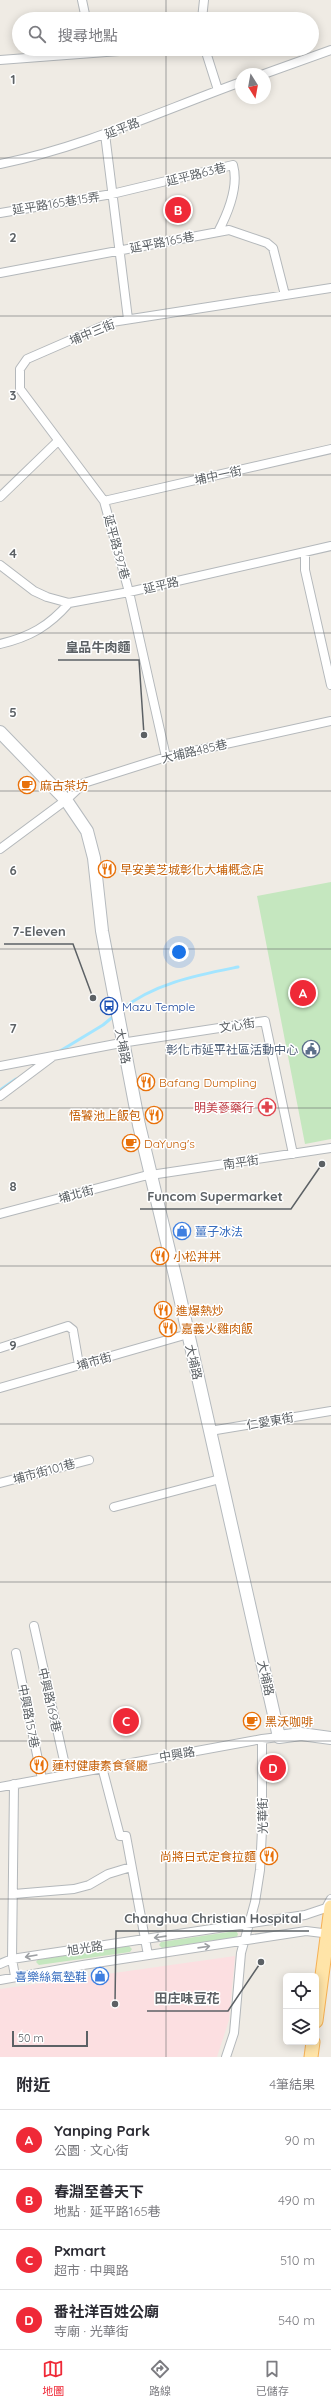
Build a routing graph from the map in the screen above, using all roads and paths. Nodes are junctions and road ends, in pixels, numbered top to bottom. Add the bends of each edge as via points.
1 (82, 0) edge
2 (204, 0) edge
3 (85, 12) edge
4 (203, 12) edge
5 (331, 50) edge
6 (319, 54) edge
7 (37, 56) edge
8 (207, 56) edge
9 (314, 56) edge
10 (0, 60) edge
11 (271, 71) edge
12 (235, 84) edge
13 (218, 90) junction
14 (105, 134) junction
15 (0, 164) edge
16 (112, 194) junction
17 (0, 213) edge
18 (218, 232) junction
19 (118, 251) junction
20 (0, 273) edge
21 (331, 288) edge
22 (285, 295) junction
23 (128, 319) junction
24 (58, 441) junction
25 (331, 449) edge
26 (0, 497) edge
27 (104, 501) junction
28 (331, 546) edge
29 (305, 552) junction
30 (0, 564) edge
31 (129, 592) junction
32 (69, 603) junction
33 (0, 644) edge
34 (331, 685) edge
35 (331, 721) edge
36 (0, 732) edge
37 (166, 757) junction
38 (66, 800) junction
39 (0, 849) edge
40 (121, 1043) junction
41 (54, 1055) junction
42 (0, 1066) edge
43 (0, 1096) edge
44 (331, 1148) edge
45 (293, 1154) junction
46 (152, 1175) junction
47 (0, 1214) edge
48 (188, 1334) junction
49 (0, 1348) edge
50 (79, 1366) junction
51 (0, 1388) edge
52 (331, 1411) edge
53 (210, 1431) junction
54 (89, 1460) dead end
55 (220, 1479) junction
56 (0, 1483) edge
57 (114, 1506) dead end
58 (34, 1626) dead end
59 (16, 1653) dead end
60 (280, 1737) junction
61 (262, 1738) junction
62 (331, 1738) edge
63 (102, 1767) junction
64 (67, 1774) junction
65 (42, 1779) junction
66 (14, 1784) junction
67 (0, 1787) edge
68 (131, 1867) junction
69 (14, 1894) junction
70 (331, 1900) edge
71 (331, 1907) edge
72 (249, 1924) junction
73 (330, 1934) edge
74 (145, 1939) junction
75 (244, 1941) junction
76 (148, 1955) junction
77 (12, 1959) junction
78 (0, 1964) edge
79 (15, 1976) junction
80 (0, 1980) edge
81 (318, 2009) edge
82 (313, 2045) edge
83 (226, 2057) edge
84 (311, 2057) edge

1 - 3 street
2 - 4 street
5 - 6 street
7 - 10 street
8 - 13 street
9 - 11 street
12 - 13 street, 延平路
13 - 14 street, 延平路
14 - 15 street, 延平路 via 29,158
14 - 16 street
16 - 17 street, 延平路165巷15弄
16 - 18 street, 延平路63巷 via 233,165 236,176 226,218
16 - 19 street
18 - 19 street, 延平路165巷
18 - 22 street, 延平路165巷 via 229,230 267,243 273,248
19 - 20 street, 延平路165巷
19 - 23 street
21 - 22 street, 埔中三街
22 - 23 street, 埔中三街
23 - 24 street, 埔中三街 via 112,322 27,359 20,369 20,389
24 - 26 street
24 - 27 street, 埔中三街
25 - 27 street, 埔中一街
27 - 31 street, 延平路397巷
28 - 29 street, 延平路
29 - 31 street, 延平路
29 - 34 street via 305,570
30 - 32 street, 延平路 via 34,590 47,597
31 - 32 street, 延平路
31 - 37 street, 延平路397巷
32 - 33 street via 56,618 24,638
35 - 37 street, 大埔路485巷
36 - 38 main road
37 - 38 street, 大埔路485巷 via 84,783
38 - 39 street, 大埔路485巷
38 - 40 main road, 大埔路 via 87,831 94,858 100,915
40 - 41 street
40 - 45 street, 文心街 via 265,1021
40 - 46 main road, 大埔路
41 - 42 street
41 - 43 street
44 - 45 street, 南平街
45 - 46 street, 南平街
46 - 47 street, 埔北街
46 - 48 main road, 大埔路
48 - 50 street, 埔市街
48 - 53 main road, 大埔路
49 - 50 street via 68,1326 73,1330
50 - 51 street, 埔市街
52 - 53 street, 仁愛東街
53 - 55 main road, 大埔路
54 - 56 street, 埔市街101巷
55 - 57 street
55 - 60 main road, 大埔路
58 - 64 street, 中興路169巷
59 - 65 street, 中興路157巷
60 - 61 street, 中興路
60 - 62 main road, 中興路 via 300,1734
61 - 63 street, 中興路
61 - 72 street, 光華街 via 261,1862
63 - 64 street, 中興路
63 - 68 street via 120,1836 126,1836
64 - 65 street, 中興路
65 - 66 street, 中興路
66 - 67 street, 中興路
66 - 69 street
68 - 69 street via 74,1889
68 - 74 street
69 - 77 street
70 - 72 street, 旭光路 via 326,1908 317,1912
71 - 73 main road
72 -> 74 street, 旭光路
72 - 75 street, 光華街
73 - 75 street, 旭光路 via 306,1931
73 - 81 main road
74 - 76 street
74 -> 77 street, 旭光路
76 -> 75 street, 旭光路
75 - 83 street, 光華街 via 234,2033
76 - 79 street, 旭光路
77 - 78 street, 旭光路
77 - 79 street
79 - 80 street, 旭光路
82 - 84 main road

